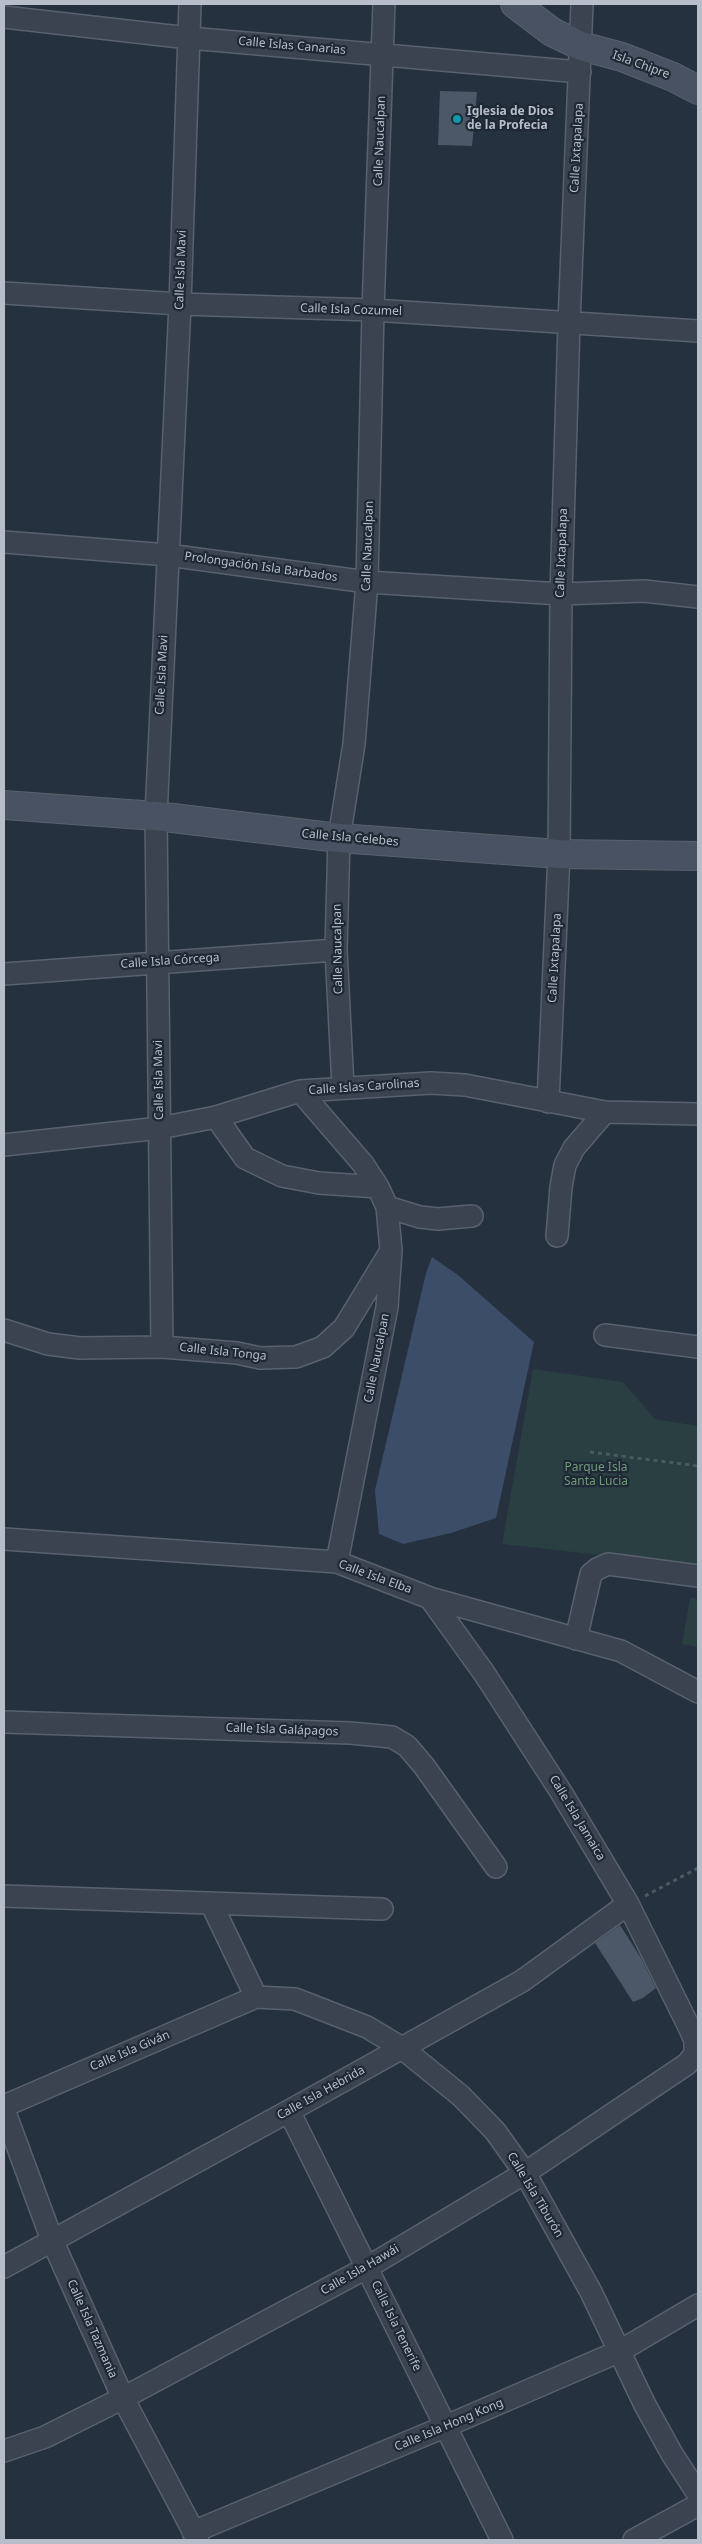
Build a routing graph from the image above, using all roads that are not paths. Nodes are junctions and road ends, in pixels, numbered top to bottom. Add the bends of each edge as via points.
1 (190, 4) edge
2 (384, 4) edge
3 (515, 4) edge
4 (582, 4) edge
5 (4, 17) edge
6 (189, 38) junction
7 (383, 53) junction
8 (581, 59) junction
9 (698, 90) edge
10 (4, 293) edge
11 (180, 304) junction
12 (373, 310) junction
13 (569, 323) junction
14 (698, 331) edge
15 (4, 542) edge
16 (168, 555) junction
17 (367, 582) junction
18 (561, 594) junction
19 (698, 597) edge
20 (4, 805) edge
21 (156, 816) junction
22 (339, 838) junction
23 (560, 854) junction
24 (698, 856) edge
25 (336, 950) junction
26 (157, 962) junction
27 (4, 974) edge
28 (343, 1087) junction
29 (300, 1091) junction
30 (548, 1102) junction
31 (605, 1112) junction
32 (698, 1114) edge
33 (216, 1117) junction
34 (160, 1128) junction
35 (4, 1145) edge
36 (378, 1187) junction
37 (387, 1206) junction
38 (472, 1216) dead end
39 (557, 1236) dead end
40 (392, 1250) junction
41 (4, 1330) edge
42 (605, 1335) dead end
43 (162, 1346) junction
44 (698, 1348) edge
45 (4, 1539) edge
46 (337, 1562) junction
47 (698, 1576) edge
48 (430, 1598) junction
49 (576, 1638) junction
50 (698, 1692) edge
51 (4, 1722) edge
52 (496, 1867) dead end
53 (4, 1896) edge
54 (211, 1903) junction
55 (628, 1904) junction
56 (382, 1909) dead end
57 (256, 1997) junction
58 (402, 2048) junction
59 (695, 2054) joint
60 (4, 2106) edge
61 (4, 2110) edge
62 (289, 2111) junction
63 (525, 2173) junction
64 (52, 2240) junction
65 (4, 2267) edge
66 (368, 2267) junction
67 (698, 2305) edge
68 (620, 2350) junction
69 (123, 2398) junction
70 (444, 2427) junction
71 (4, 2451) edge
72 (698, 2494) edge
73 (698, 2505) edge
74 (195, 2536) edge
75 (502, 2540) edge
76 (634, 2540) edge

1 - 6 street, Calle Isla Mavi
2 - 7 street, Calle Naucalpan
3 - 8 street, Isla Chipre
4 - 8 street, Calle Ixtapalapa
5 - 6 street, Calle Islas Canarias
6 - 7 street, Calle Islas Canarias
6 - 11 street, Calle Isla Mavi
7 - 8 street, Calle Islas Canarias
7 - 12 street, Calle Naucalpan
8 - 9 street, Isla Chipre via 622,57
8 - 13 street, Calle Ixtapalapa
10 - 11 street, Calle Isla Cozumel
11 - 12 street, Calle Isla Cozumel
11 - 16 street, Calle Isla Mavi
12 - 13 street, Calle Isla Cozumel
12 - 17 street, Calle Naucalpan
13 - 14 street, Calle Isla Cozumel
13 - 18 street, Calle Ixtapalapa
15 - 16 street, Prolongación Isla Barbados
16 - 17 street, Prolongación Isla Barbados
16 - 21 street, Calle Isla Mavi
17 - 18 street, Prolongación Isla Barbados
17 - 22 street, Calle Naucalpan via 354,744
18 - 19 street, Prolongación Isla Barbados via 644,591
18 - 23 street, Calle Ixtapalapa
20 - 21 street, Calle Isla Celebes
21 - 22 street, Calle Isla Celebes
21 - 26 street, Calle Isla Mavi
22 - 23 street, Calle Isla Celebes
22 - 25 street, Calle Naucalpan
23 - 24 street, Calle Isla Celebes
23 - 30 street, Calle Ixtapalapa
25 - 26 street, Calle Isla Córcega
25 - 28 street, Calle Naucalpan
26 - 27 street, Calle Isla Córcega
26 - 34 street, Calle Isla Mavi
28 - 29 street, Calle Islas Carolinas
28 - 30 street, Calle Islas Carolinas via 431,1083 465,1085
29 - 33 street, Calle Islas Carolinas
29 - 36 street, Calle Naucalpan
30 - 31 street, Calle Islas Carolinas
31 - 32 street, Calle Islas Carolinas
31 - 39 street via 574,1148 565,1165
33 - 34 street, Calle Islas Carolinas
33 - 36 street via 245,1158 282,1176 319,1184
34 - 35 street, Calle Islas Carolinas
34 - 43 street, Calle Isla Mavi
36 - 37 street, Calle Naucalpan
37 - 38 street via 420,1217
37 - 40 street, Calle Naucalpan
40 - 43 street, Calle Isla Tonga via 344,1328 323,1347 296,1357 260,1358
40 - 46 street, Calle Naucalpan via 387,1307
41 - 43 street, Calle Isla Tonga via 48,1344 80,1348
42 - 44 street
45 - 46 street, Calle Isla Elba
46 - 48 street, Calle Isla Elba
47 - 49 street via 608,1564 597,1569 591,1574
48 - 49 street, Calle Isla Elba
48 - 55 street, Calle Isla Jamaica via 484,1672 562,1792
49 - 50 street, Calle Isla Elba via 621,1651
51 - 52 street, Calle Isla Galápagos via 392,1737 407,1746 424,1766
53 - 54 street
54 - 56 street
54 - 57 street
55 - 58 street, Calle Isla Hebrida via 522,1980
55 - 59 street, Calle Isla Jamaica via 690,2028 695,2040
57 - 58 street, Calle Isla Tiburón via 295,1999 367,2027
57 - 60 street, Calle Isla Giván
58 - 62 street, Calle Isla Hebrida
58 - 63 street, Calle Isla Tiburón via 461,2096 495,2131
59 - 63 street, Calle Isla Hawái via 687,2064
61 - 64 street, Calle Isla Tazmania
62 - 64 street, Calle Isla Hebrida
62 - 66 street, Calle Isla Tenerife
63 - 66 street, Calle Isla Hawái
63 - 68 street, Calle Isla Tiburón
64 - 65 street, Calle Isla Hebrida
64 - 69 street, Calle Isla Tazmania
66 - 69 street, Calle Isla Hawái
66 - 70 street, Calle Isla Tenerife
67 - 68 street, Calle Isla Hong Kong
68 - 70 street, Calle Isla Hong Kong
68 - 72 street, Calle Isla Tiburón via 672,2454
69 - 71 street, Calle Isla Hawái via 45,2437
69 - 74 street, Calle Isla Tazmania
70 - 74 street, Calle Isla Hong Kong
70 - 75 street, Calle Isla Tenerife
73 - 76 street

